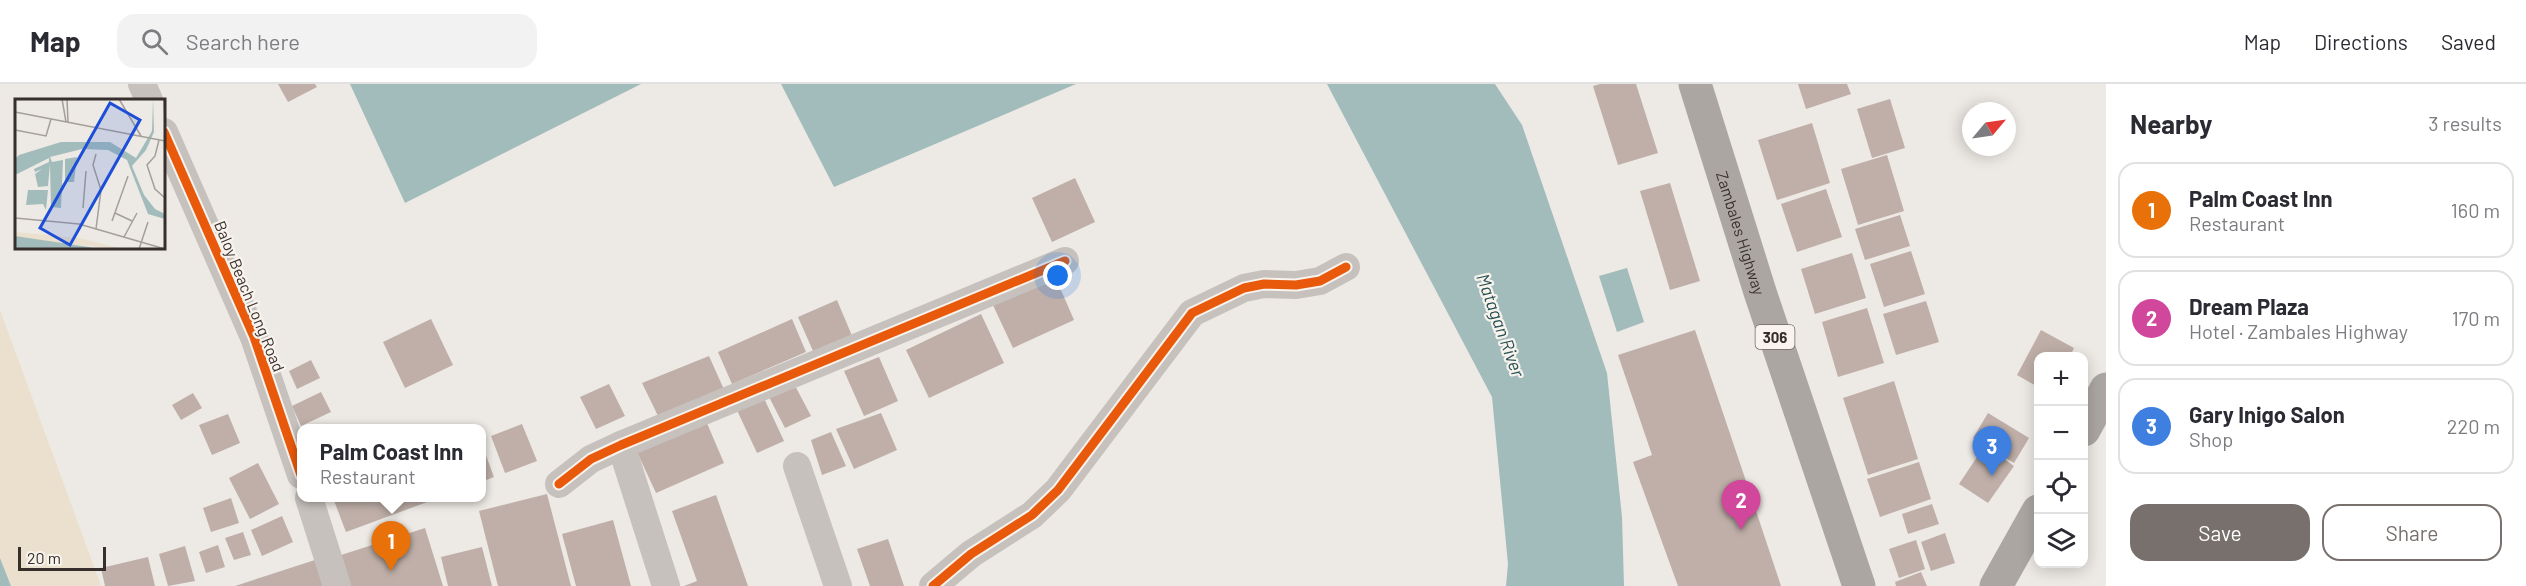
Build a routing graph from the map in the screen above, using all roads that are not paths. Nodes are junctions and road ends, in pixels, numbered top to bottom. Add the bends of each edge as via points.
1 (142, 84) edge
2 (1695, 84) edge
3 (149, 99) edge
4 (165, 134) edge
5 (1065, 261) dead end
6 (1346, 267) dead end
7 (2106, 389) edge
8 (2088, 423) edge
9 (621, 444) junction
10 (297, 463) edge
11 (796, 466) dead end
12 (559, 484) dead end
13 (310, 502) edge
14 (2036, 514) edge
15 (337, 586) edge
16 (666, 586) edge
17 (838, 586) edge
18 (933, 586) edge
19 (1859, 586) edge
20 (1996, 586) edge

1 - 3 street
2 - 19 main road, Zambales Highway / 306
4 - 10 street, Baloy Beach Long Road via 254,337
5 - 9 street
6 - 18 street via 1320,281 1244,288 1192,313 1058,490 1032,515 971,554
7 - 8 main road
9 - 12 street via 591,459
9 - 16 street
11 - 17 street
13 - 15 street
14 - 20 main road

